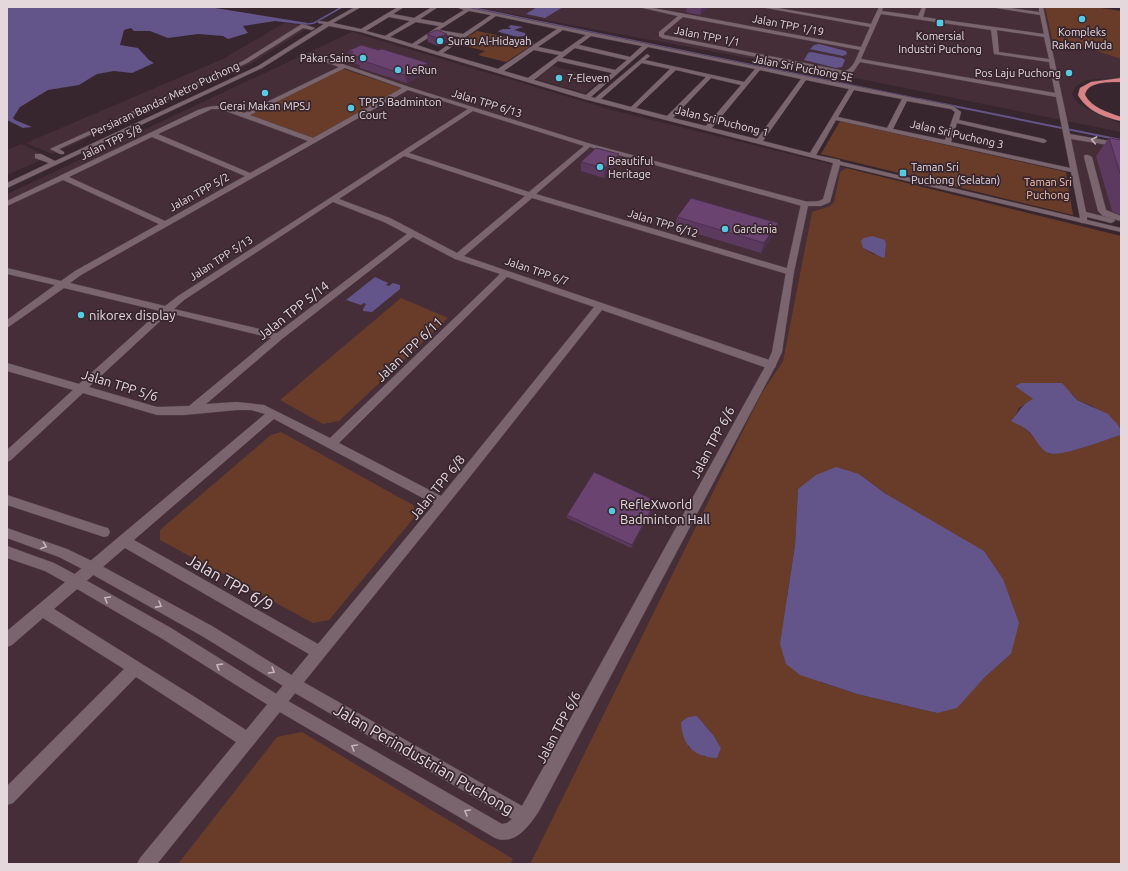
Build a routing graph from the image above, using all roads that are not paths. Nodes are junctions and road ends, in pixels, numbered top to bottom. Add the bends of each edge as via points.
1 (348, 7) edge
2 (359, 7) edge
3 (402, 7) edge
4 (436, 7) edge
5 (458, 7) edge
6 (640, 7) edge
7 (763, 7) edge
8 (924, 7) edge
9 (992, 7) edge
10 (1041, 7) edge
11 (468, 9) junction
12 (880, 9) edge
13 (1043, 14) junction
14 (388, 15) junction
15 (495, 15) junction
16 (682, 15) junction
17 (920, 18) junction
18 (415, 20) junction
19 (320, 22) junction
20 (328, 24) junction
21 (443, 25) junction
22 (872, 26) junction
23 (312, 28) junction
24 (562, 28) junction
25 (994, 28) junction
26 (362, 31) junction
27 (435, 31) junction
28 (590, 34) junction
29 (463, 36) junction
30 (1047, 36) junction
31 (385, 38) junction
32 (412, 46) junction
33 (574, 46) junction
34 (646, 46) junction
35 (533, 48) junction
36 (656, 48) junction
37 (862, 49) junction
38 (438, 54) junction
39 (563, 54) junction
40 (311, 55) dead end
41 (631, 58) junction
42 (558, 59) junction
43 (858, 60) junction
44 (641, 61) junction
45 (1052, 61) junction
46 (343, 67) junction
47 (675, 68) junction
48 (758, 69) junction
49 (498, 72) junction
50 (616, 72) junction
51 (710, 76) junction
52 (804, 79) junction
53 (1121, 80) edge
54 (528, 81) junction
55 (746, 84) junction
56 (1121, 84) edge
57 (407, 88) junction
58 (852, 88) junction
59 (1059, 96) junction
60 (586, 98) junction
61 (905, 99) junction
62 (596, 100) junction
63 (472, 109) junction
64 (631, 110) junction
65 (245, 115) junction
66 (1121, 115) edge
67 (835, 118) junction
68 (1121, 119) edge
69 (668, 120) junction
70 (955, 121) junction
71 (707, 129) junction
72 (889, 130) junction
73 (152, 134) junction
74 (1067, 135) junction
75 (314, 141) junction
76 (1044, 141) dead end
77 (759, 142) junction
78 (947, 143) junction
79 (589, 145) junction
80 (1121, 146) edge
81 (62, 153) junction
82 (404, 154) junction
83 (38, 156) dead end
84 (812, 156) junction
85 (1088, 157) dead end
86 (51, 161) junction
87 (837, 162) junction
88 (1080, 166) junction
89 (251, 176) junction
90 (63, 177) junction
91 (7, 179) edge
92 (7, 186) edge
93 (531, 195) junction
94 (1089, 199) junction
95 (334, 200) junction
96 (7, 204) edge
97 (805, 204) junction
98 (1083, 218) junction
99 (1121, 219) edge
100 (1121, 223) edge
101 (166, 224) junction
102 (1121, 230) edge
103 (412, 234) junction
104 (458, 257) junction
105 (7, 271) edge
106 (790, 272) junction
107 (506, 273) junction
108 (62, 284) junction
109 (600, 306) junction
110 (167, 310) junction
111 (7, 325) edge
112 (279, 337) junction
113 (771, 365) junction
114 (7, 367) edge
115 (82, 388) junction
116 (192, 410) junction
117 (273, 414) junction
118 (331, 444) junction
119 (7, 457) edge
120 (7, 500) edge
121 (442, 502) junction
122 (104, 532) dead end
123 (7, 533) edge
124 (124, 541) junction
125 (7, 552) edge
126 (93, 568) junction
127 (77, 582) junction
128 (43, 610) junction
129 (7, 640) edge
130 (319, 652) junction
131 (135, 668) junction
132 (293, 684) junction
133 (278, 703) junction
134 (247, 740) junction
135 (7, 798) edge
136 (525, 817) junction
137 (146, 864) edge

1 - 19 street, Persiaran Bandar Metro Puchong
2 - 20 street, Persiaran Bandar Metro Puchong
3 - 14 street
4 - 18 street
5 - 11 street, Jalan Sri Puchong 5E
6 - 16 street, Jalan TPP 1/19
7 - 22 street
8 - 17 street
9 - 13 street
10 - 13 street
11 - 15 street, Jalan Sri Puchong 5E
11 - 21 street
12 - 17 street
12 - 22 street, Jalan TPP 1/1
13 - 30 street
14 - 18 street
14 - 26 street
15 - 24 street, Jalan Sri Puchong 5E
15 - 29 street
16 - 37 street, Jalan TPP 1/19
16 - 43 street, Jalan TPP 1/1 via 661,33 662,36 839,73 851,71
17 - 25 street
18 - 21 street
18 - 31 street
19 - 20 street, Jalan Sri Puchong 1
19 - 23 street, Persiaran Bandar Metro Puchong
20 - 26 street, Jalan Sri Puchong 1
20 - 86 street, Persiaran Bandar Metro Puchong via 255,69
21 - 27 street
22 - 37 street, Jalan TPP 1/1
23 - 81 street, Persiaran Bandar Metro Puchong via 253,65
23 - 81 street via 302,26 245,62 53,149
24 - 28 street, Jalan Sri Puchong 5E
24 - 35 street
25 - 30 street
25 - 45 street via 996,53
26 - 31 street, Jalan Sri Puchong 1
27 - 29 street
27 - 32 street
28 - 33 street
28 - 34 street, Jalan Sri Puchong 5E
29 - 38 street
30 - 45 street
31 - 32 street, Jalan Sri Puchong 1
32 - 38 street, Jalan Sri Puchong 1
33 - 39 street
33 - 41 street
34 - 36 street, Jalan Sri Puchong 5E
34 - 41 street
35 - 39 street
35 - 49 street
36 - 44 street
36 - 48 street, Jalan Sri Puchong 5E
37 - 43 street, Jalan TPP 1/1
38 - 49 street, Jalan Sri Puchong 1
39 - 42 street
40 - 46 street, Jalan TPP 6/13
41 - 50 street
42 - 50 street
42 - 54 street
43 - 59 street
44 - 47 street
44 - 62 street
45 - 59 street
46 - 57 street, Jalan TPP 6/13
46 - 65 street
47 - 51 street
47 - 64 street
48 - 52 street, Jalan Sri Puchong 5E
48 - 55 street
49 - 54 street, Jalan Sri Puchong 1
50 - 60 street
51 - 55 street
51 - 69 street
52 - 58 street, Jalan Sri Puchong 5E
52 - 77 street
53 - 68 highway via 1094,83 1083,89 1082,94 1083,99 1096,109
54 - 60 street, Jalan Sri Puchong 1
55 - 71 street
56 - 66 highway via 1101,87 1093,95 1100,105
57 - 63 street, Jalan TPP 6/13
57 - 75 street, Jalan TPP 5/2
58 - 61 street, Jalan Sri Puchong 5E
58 - 67 street
59 - 74 street
60 - 62 street, Jalan Sri Puchong 1
61 - 70 street, Jalan Sri Puchong 5E via 956,109 958,112
61 - 72 street
62 - 64 street, Jalan Sri Puchong 1
63 - 79 street, Jalan TPP 6/13
63 - 82 street, Jalan TPP 5/13
64 - 69 street, Jalan Sri Puchong 1
65 - 73 street, Jalan TPP 5/8 via 216,107 205,109
65 - 75 street, Jalan TPP 5/8
67 - 72 street, Jalan Sri Puchong 3
67 - 84 street
69 - 71 street, Jalan Sri Puchong 1
70 - 76 street
70 - 78 street
71 - 77 street, Jalan Sri Puchong 1
72 - 78 street, Jalan Sri Puchong 3
73 - 89 street
73 - 90 street, Jalan TPP 5/8
80 -> 74 street
74 - 88 street
75 - 89 street, Jalan TPP 5/2
77 - 84 street, Jalan Sri Puchong 1
78 - 88 street, Jalan Sri Puchong 3
79 - 93 street
79 - 97 street, Jalan TPP 6/13
81 - 86 street, Persiaran Bandar Metro Puchong
82 - 93 street, Jalan TPP 6/12
82 - 95 street, Jalan TPP 5/13
83 - 86 street
84 - 87 street, Jalan Sri Puchong 1
85 - 88 street
86 - 91 street, Persiaran Bandar Metro Puchong
86 - 92 street, Persiaran Bandar Metro Puchong
87 - 97 street via 826,200 821,204
87 - 98 street, Jalan Sri Puchong 1
88 - 94 street
88 - 94 street
89 - 101 street, Jalan TPP 5/2
90 - 96 street, Jalan TPP 5/8
90 - 101 street
93 - 104 street
93 - 106 street, Jalan TPP 6/12
94 - 98 street
94 - 99 street via 1106,214
95 - 103 street, Jalan TPP 6/7 via 374,214
95 - 110 street, Jalan TPP 5/13 via 196,288
97 - 106 street, Jalan TPP 6/6
98 - 100 street
98 - 102 street, Jalan Sri Puchong 1
101 - 108 street, Jalan TPP 5/2
103 - 104 street, Jalan TPP 6/7
103 - 112 street, Jalan TPP 5/14
104 - 107 street, Jalan TPP 6/7
105 - 108 street
106 - 113 street, Jalan TPP 6/6 via 777,352
107 - 109 street, Jalan TPP 6/7
107 - 118 street, Jalan TPP 6/11
108 - 110 street
108 - 111 street, Jalan TPP 5/2
109 - 113 street, Jalan TPP 6/7
109 - 121 street, Jalan TPP 6/8
110 - 112 street
110 - 115 street, Jalan TPP 5/13
112 - 116 street, Jalan TPP 5/14
113 - 136 street, Jalan TPP 6/6
114 - 115 street, Jalan TPP 5/6
115 - 116 street, Jalan TPP 5/6 via 157,411
115 - 119 street, Jalan TPP 5/13
116 - 117 street, Jalan TPP 5/6 via 244,405 264,409
117 - 118 street, Jalan TPP 5/6
117 - 124 street
118 - 121 street, Jalan TPP 5/6
120 - 122 street
121 - 130 street, Jalan TPP 6/8
123 -> 126 street, Jalan Perindustrian Puchong via 63,553
124 - 126 street
124 - 130 street, Jalan TPP 6/9
125 - 127 street, Jalan Perindustrian Puchong via 49,567
126 - 127 street
126 -> 132 street, Jalan Perindustrian Puchong via 207,631
127 - 128 street
133 -> 127 street, Jalan Perindustrian Puchong via 166,633
128 - 129 street
128 - 131 street
130 - 132 street, Jalan TPP 6/8
131 - 134 street
131 - 135 street
132 - 133 street, Jalan TPP 6/8
132 - 136 street, Jalan Perindustrian Puchong
133 - 134 street, Jalan TPP 6/8
136 -> 133 street, Jalan Perindustrian Puchong via 511,831 500,832
134 - 137 street, Jalan TPP 6/8

